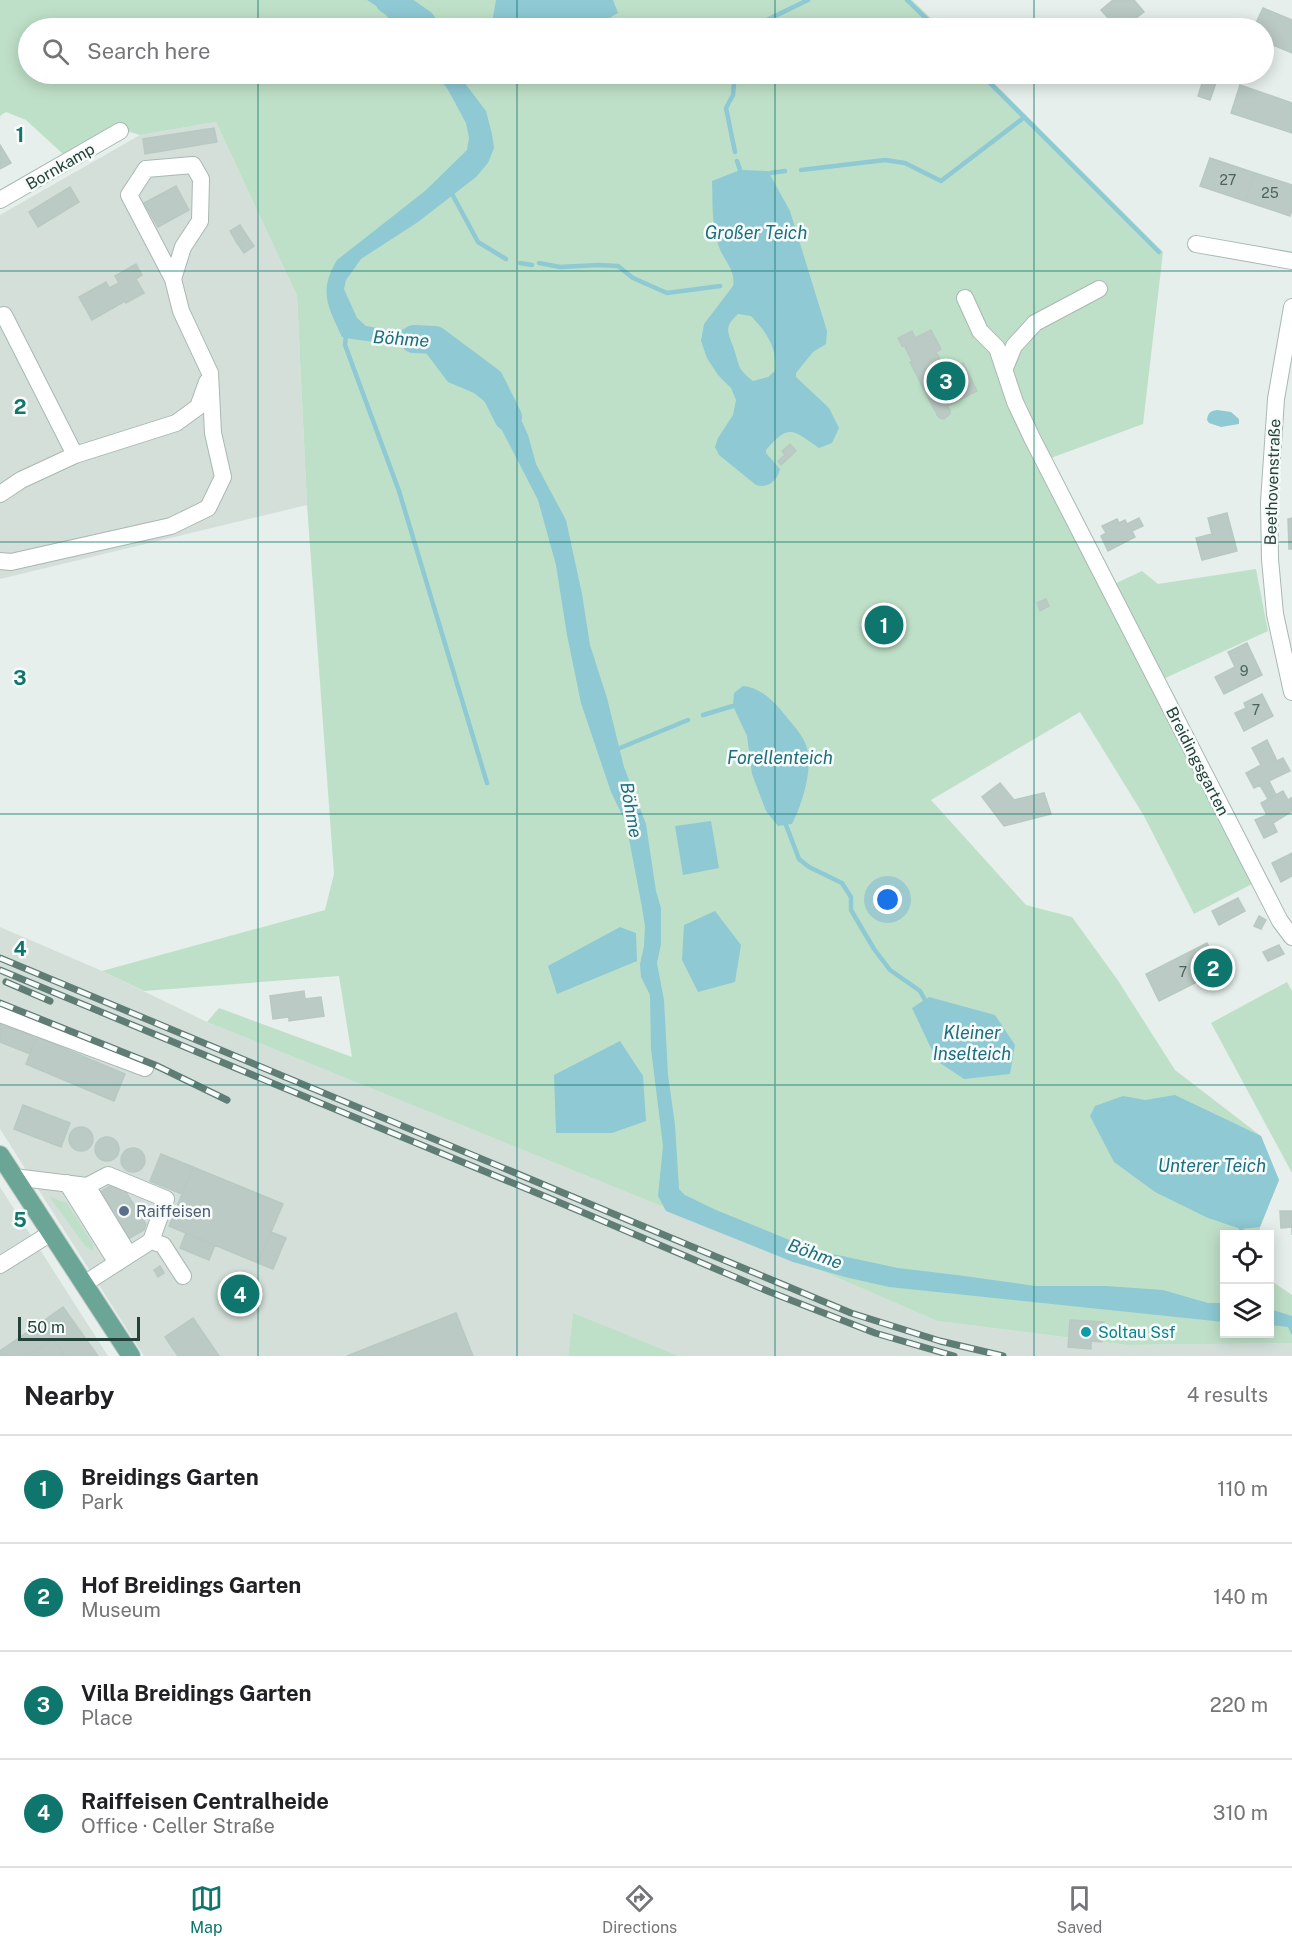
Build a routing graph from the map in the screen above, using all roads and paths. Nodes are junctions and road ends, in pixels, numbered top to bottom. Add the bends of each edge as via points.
1 (120, 131) dead end
2 (0, 200) edge
3 (1196, 244) dead end
4 (1292, 261) edge
5 (173, 279) junction
6 (1099, 289) dead end
7 (966, 298) dead end
8 (1292, 307) edge
9 (4, 315) dead end
10 (1005, 368) junction
11 (210, 373) junction
12 (75, 455) junction
13 (0, 494) edge
14 (0, 561) edge
15 (1292, 692) edge
16 (1292, 937) edge
17 (0, 1014) edge
18 (145, 1068) dead end
19 (0, 1155) edge
20 (14, 1177) junction
21 (67, 1183) junction
22 (87, 1186) junction
23 (51, 1233) junction
24 (152, 1241) junction
25 (123, 1259) junction
26 (0, 1265) edge
27 (183, 1276) dead end
28 (84, 1284) junction
29 (131, 1356) edge

1 - 2 street, Bornkamp
3 - 4 street
5 - 5 street via 183,247 200,221 201,179 193,165 146,169 129,195
5 - 11 street via 181,311
6 - 10 street via 1035,323 1014,346
7 - 10 street, Breidingsgarten via 980,331 997,348
8 - 15 street, Beethovenstraße via 1276,399 1269,501 1275,614
9 - 12 street
10 - 16 street, Breidingsgarten via 1032,438 1280,921
11 - 12 street via 198,407 176,423
11 - 14 street via 213,434 223,477 208,508 171,526 11,562
12 - 13 street
17 - 18 street
19 - 20 main road
20 - 21 street
20 - 23 main road
21 - 22 street
21 - 25 street
22 - 24 street via 108,1175 166,1200
22 - 25 street
23 - 26 street
23 - 28 main road
24 - 25 street
24 - 27 street via 163,1245
25 - 28 street
28 - 29 main road

